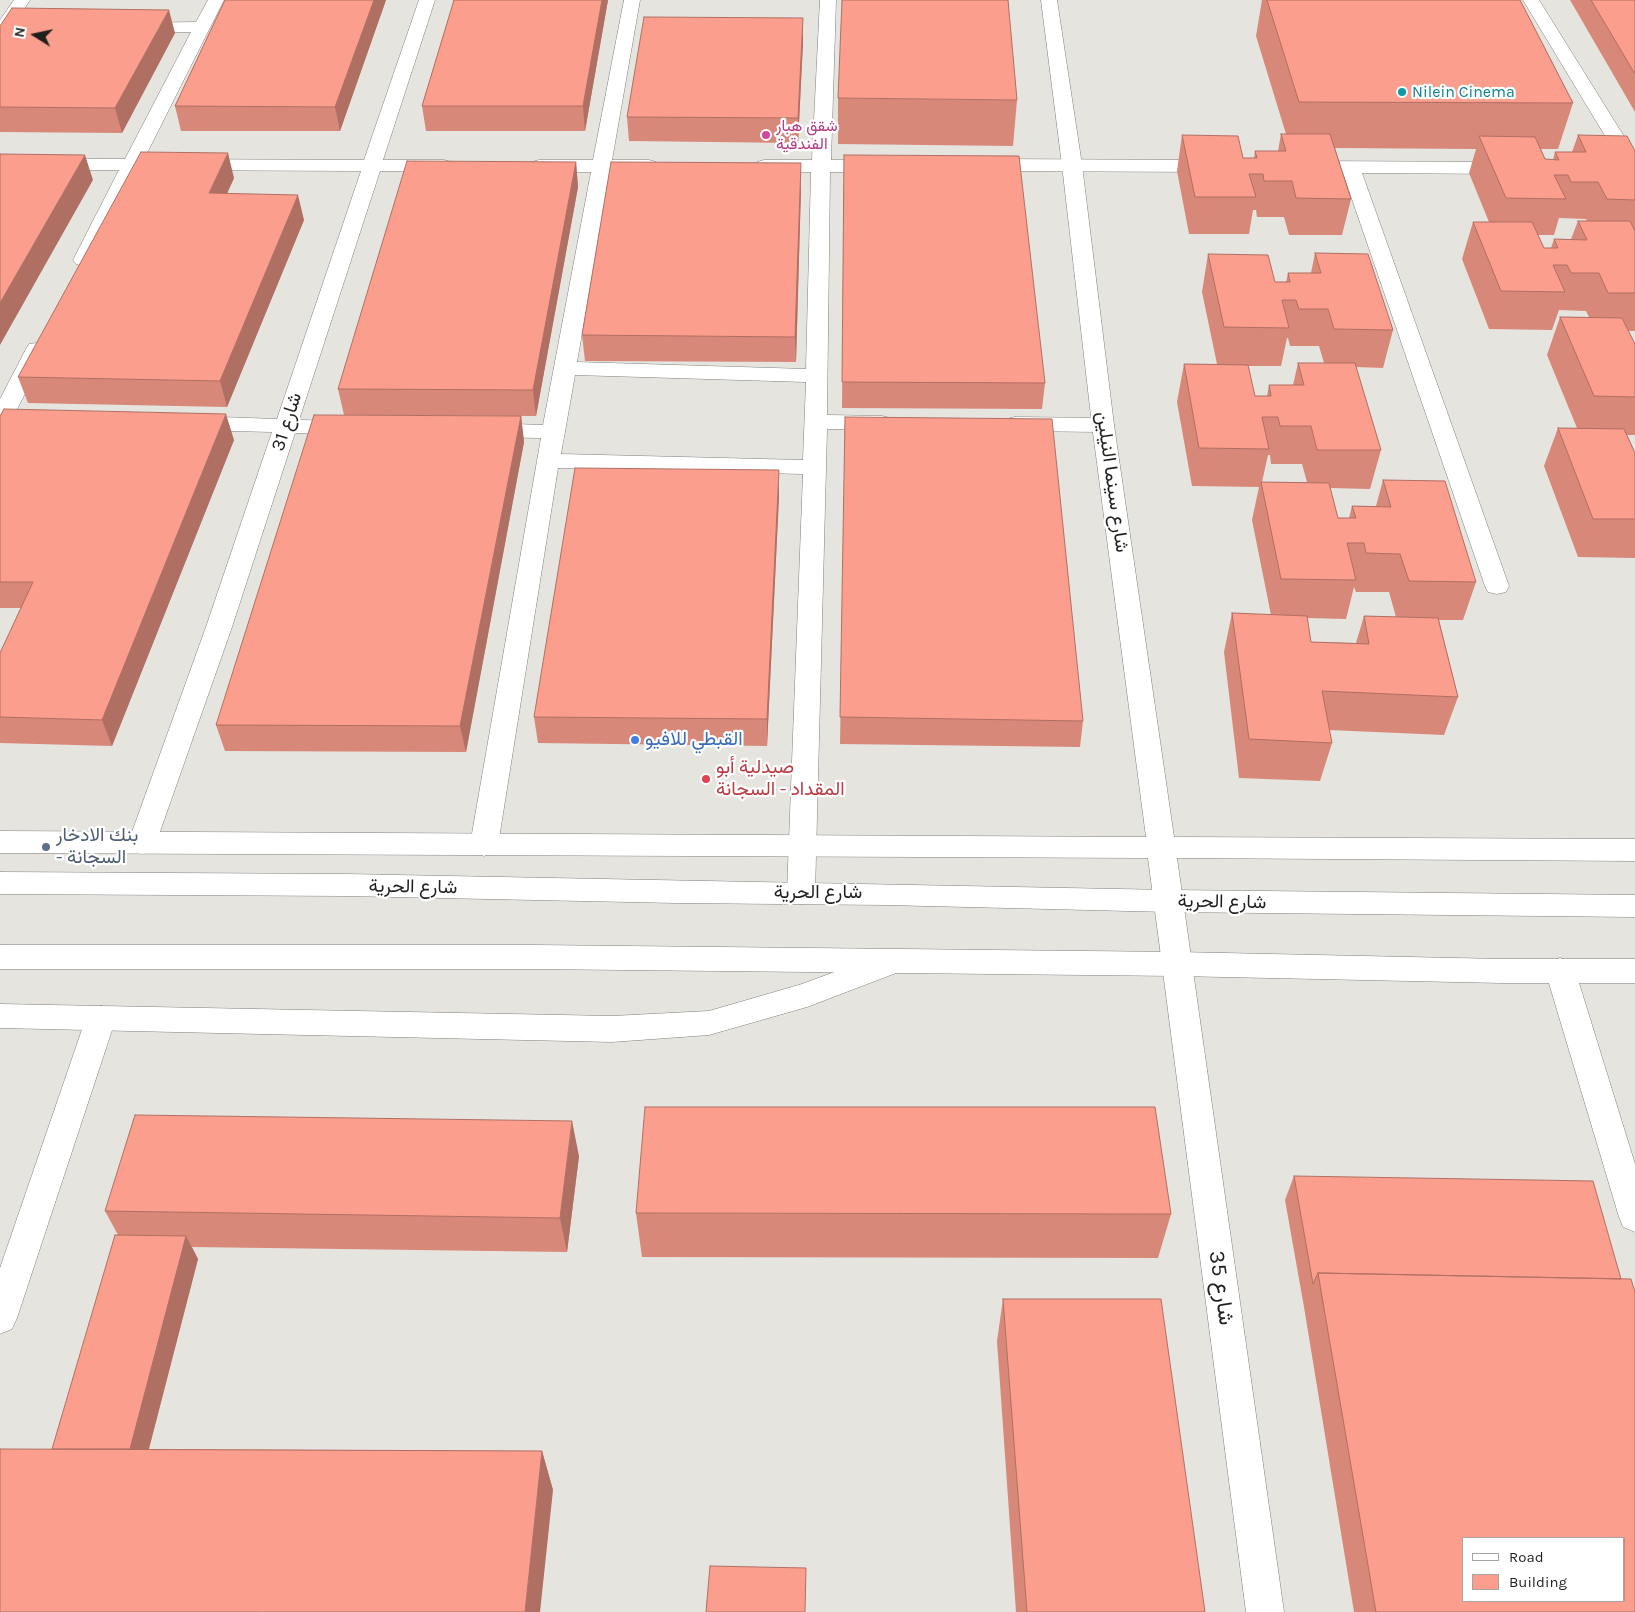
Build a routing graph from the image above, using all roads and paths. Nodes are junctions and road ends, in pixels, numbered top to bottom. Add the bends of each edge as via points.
1 (22, 0) edge
2 (216, 0) edge
3 (427, 0) edge
4 (632, 0) edge
5 (828, 0) edge
6 (1049, 0) edge
7 (1531, 0) edge
8 (202, 27) junction
9 (23, 28) edge
10 (122, 28) edge
11 (2, 31) edge
12 (0, 164) edge
13 (132, 165) junction
14 (1072, 165) junction
15 (462, 166) edge
16 (522, 166) edge
17 (602, 166) junction
18 (672, 166) edge
19 (741, 166) edge
20 (821, 166) junction
21 (898, 166) edge
22 (966, 166) edge
23 (1232, 166) edge
24 (372, 167) junction
25 (1282, 167) edge
26 (1351, 168) junction
27 (1527, 168) edge
28 (1615, 169) edge
29 (1635, 169) edge
30 (74, 276) edge
31 (44, 336) edge
32 (566, 368) junction
33 (816, 376) junction
34 (0, 378) edge
35 (22, 379) junction
36 (8, 419) edge
37 (169, 422) edge
38 (816, 422) junction
39 (905, 423) edge
40 (994, 424) edge
41 (1103, 425) junction
42 (286, 426) junction
43 (365, 428) edge
44 (465, 430) edge
45 (554, 432) junction
46 (548, 461) junction
47 (813, 467) junction
48 (1497, 586) dead end
49 (0, 842) edge
50 (142, 843) junction
51 (484, 845) junction
52 (803, 846) junction
53 (1163, 848) junction
54 (1635, 850) edge
55 (0, 883) edge
56 (801, 893) junction
57 (1169, 901) junction
58 (1635, 906) edge
59 (0, 957) edge
60 (894, 962) junction
61 (1177, 964) junction
62 (1560, 970) junction
63 (1635, 971) edge
64 (0, 1016) edge
65 (101, 1018) junction
66 (1635, 1217) edge
67 (0, 1318) edge
68 (1265, 1612) edge

1 - 11 street
2 - 8 street
3 - 24 street, شارع 31
4 - 17 street via 636,34
5 - 20 street via 816,36
6 - 14 street, شارع سينما النيلين
7 - 29 street
8 - 10 street
8 - 13 street
9 - 11 street
12 - 13 street
13 - 24 street
13 - 30 street
14 - 22 street
14 - 23 street
14 - 41 street, شارع سينما النيلين
15 - 24 street
16 - 17 street
17 - 18 street
17 - 32 street
19 - 20 street
20 - 21 street
20 - 33 street
24 - 42 street, شارع 31
25 - 26 street
26 - 27 street
26 - 48 street
28 - 29 street
31 - 35 street
32 - 33 street
32 - 45 street
33 - 38 street
34 - 35 street
35 - 36 street
37 - 42 street
38 - 39 street
38 - 47 street
40 - 41 street
41 - 53 street, شارع سينما النيلين
42 - 43 street
42 - 50 street, شارع 31
44 - 45 street
45 - 46 street
46 - 47 street
46 - 51 street
47 - 52 street
49 - 50 street
50 - 51 street
51 - 52 street
52 - 53 street
52 - 56 street
53 - 54 street
53 - 57 street, شارع سينما النيلين
55 - 56 street, شارع الحرية
56 - 57 street, شارع الحرية
57 - 58 street, شارع الحرية
57 - 61 street, شارع سينما النيلين
59 - 60 street via 534,956
60 - 61 street
60 - 65 street via 807,995 710,1023 612,1029
61 - 62 street via 1270,968
61 - 68 street, شارع 35
62 - 63 street
62 - 66 street
64 - 65 street
65 - 67 street

